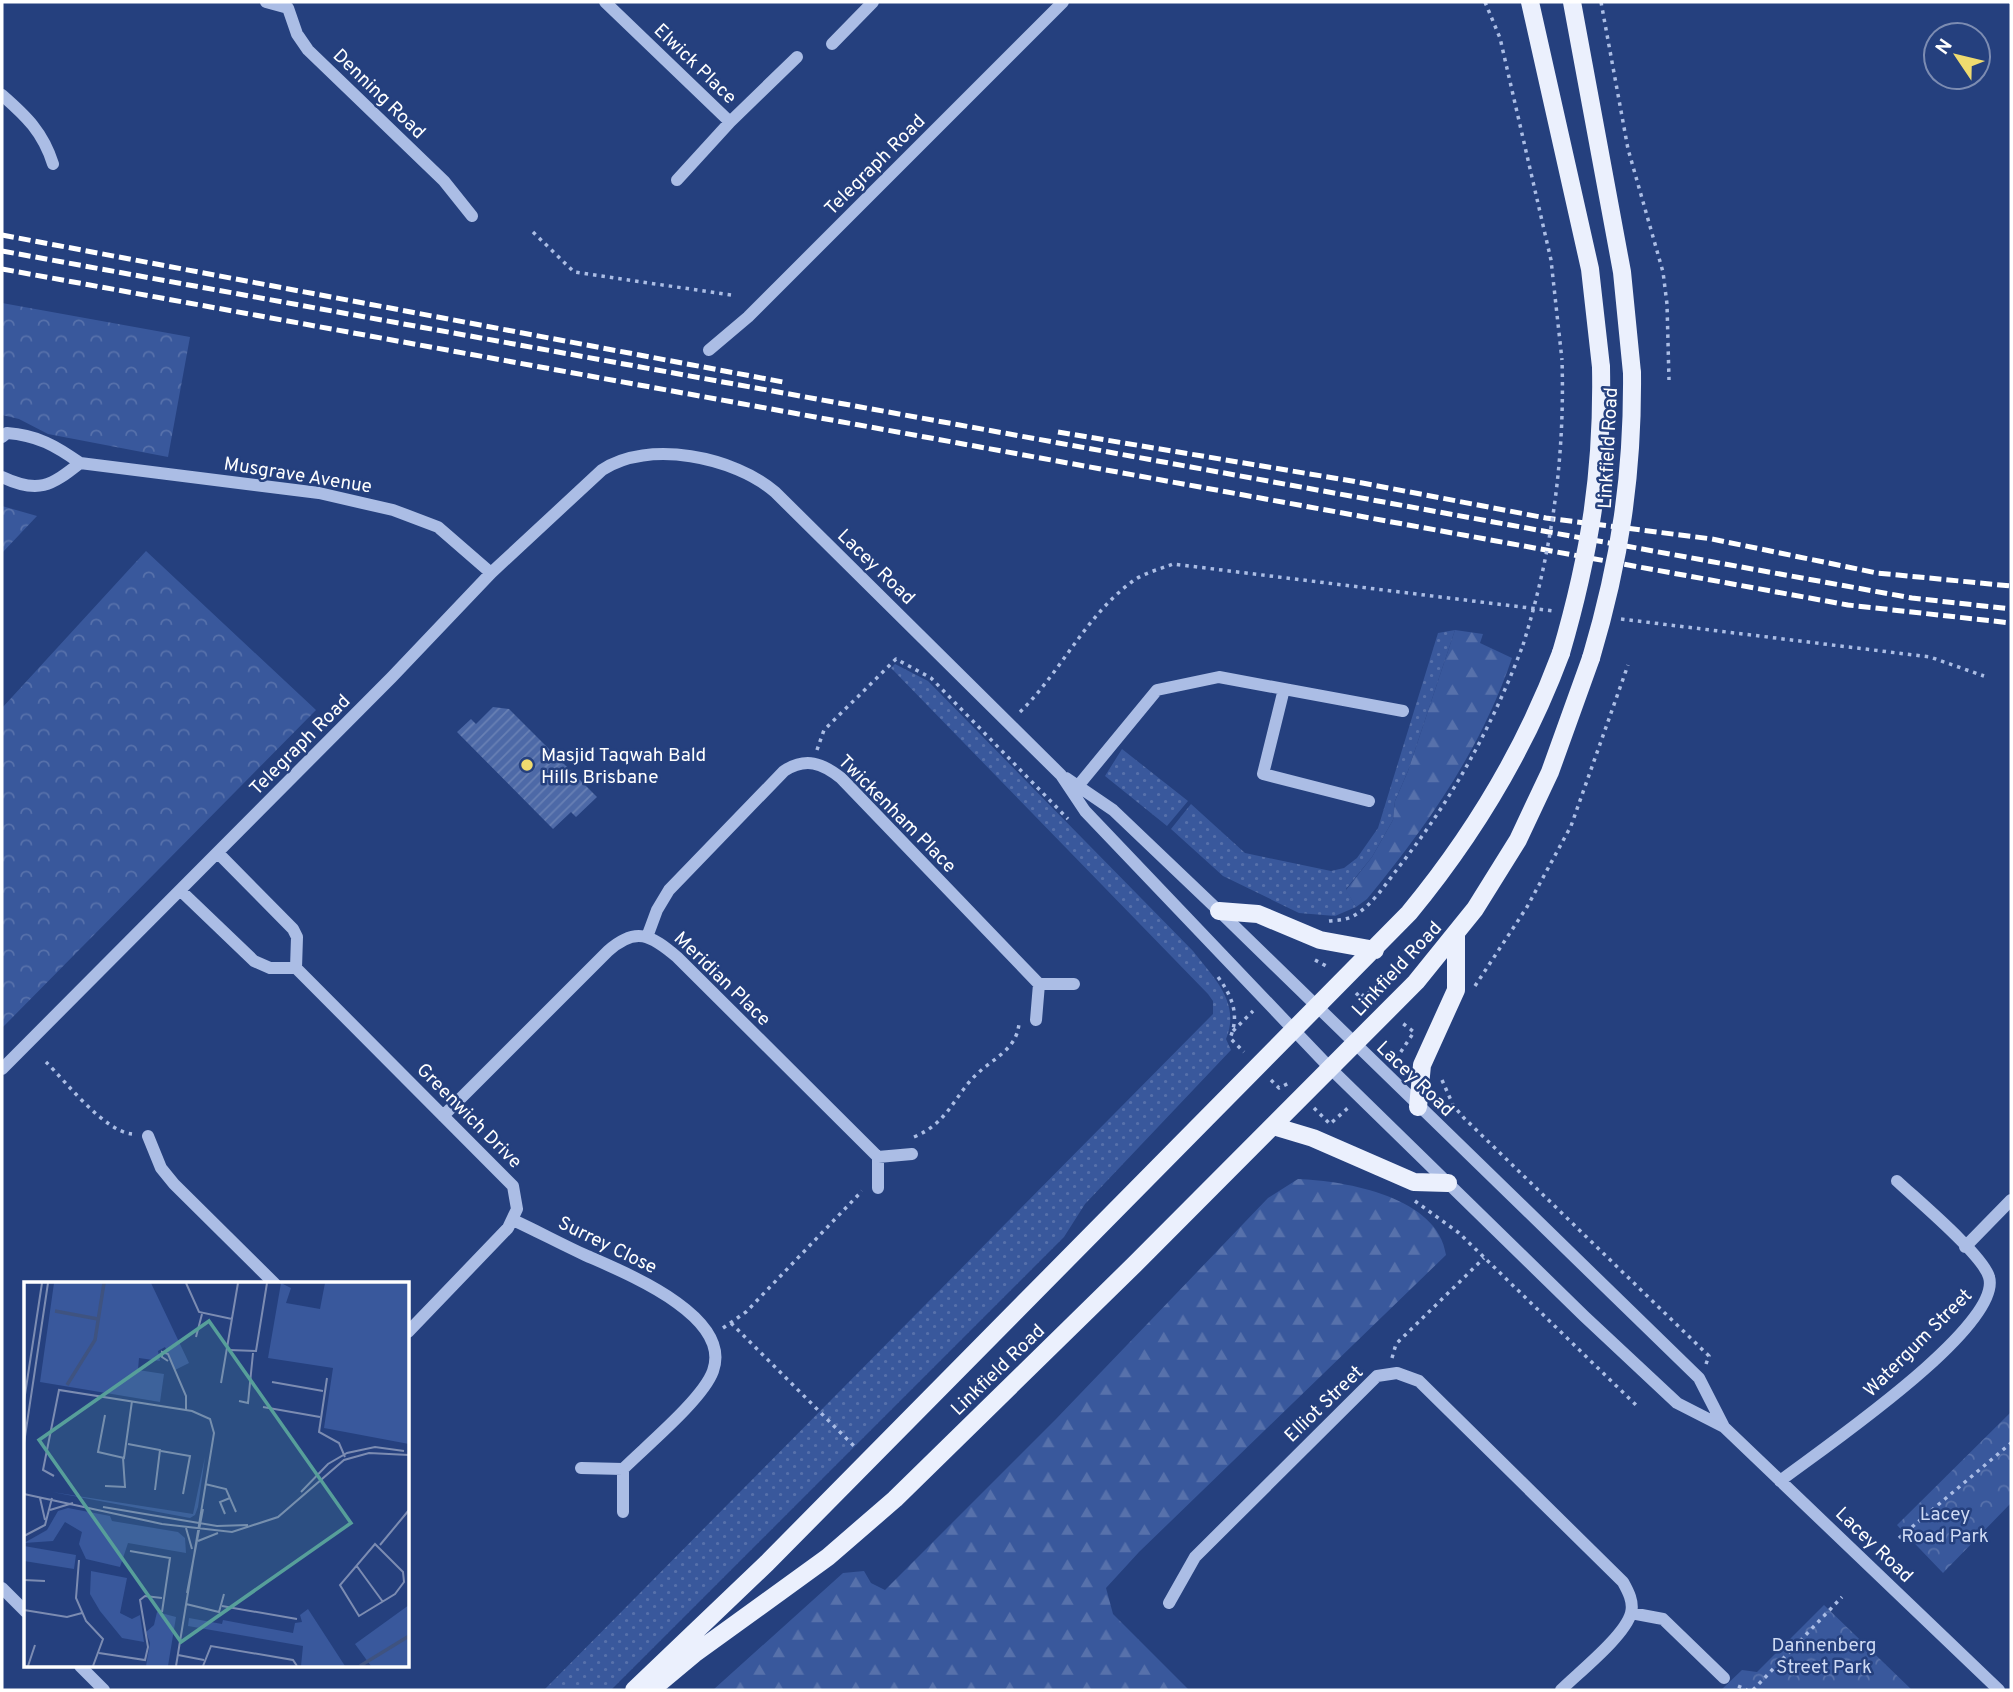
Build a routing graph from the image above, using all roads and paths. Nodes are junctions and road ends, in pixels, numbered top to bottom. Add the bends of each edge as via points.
1 (266, 2) edge
2 (605, 2) edge
3 (1063, 2) edge
4 (1485, 2) edge
5 (1530, 2) edge
6 (1572, 2) edge
7 (1601, 2) edge
8 (291, 5) edge
9 (864, 5) edge
10 (832, 44) dead end
11 (796, 57) dead end
12 (2, 95) edge
13 (730, 122) junction
14 (53, 164) dead end
15 (677, 180) dead end
16 (472, 216) dead end
17 (533, 232) dead end
18 (731, 295) dead end
19 (709, 350) dead end
20 (1669, 380) dead end
21 (2, 437) edge
22 (631, 455) joint
23 (80, 463) junction
24 (2, 477) edge
25 (491, 573) junction
26 (1558, 611) dead end
27 (1614, 618) dead end
28 (1628, 664) dead end
29 (1984, 676) dead end
30 (1284, 689) junction
31 (1403, 711) dead end
32 (1009, 723) junction
33 (815, 763) junction
34 (1076, 789) junction
35 (1369, 801) dead end
36 (1070, 821) dead end
37 (218, 853) junction
38 (181, 891) junction
39 (1219, 911) junction
40 (1323, 921) dead end
41 (1456, 934) junction
42 (647, 937) junction
43 (1375, 950) junction
44 (1306, 955) dead end
45 (296, 968) junction
46 (1331, 968) dead end
47 (1216, 974) dead end
48 (1039, 984) junction
49 (1074, 984) dead end
50 (1367, 991) dead end
51 (1471, 994) dead end
52 (1361, 998) dead end
53 (1318, 1007) junction
54 (1036, 1020) joint
55 (1403, 1024) dead end
56 (1295, 1031) junction
57 (1230, 1038) dead end
58 (1354, 1044) junction
59 (1397, 1058) dead end
60 (46, 1062) dead end
61 (1330, 1068) junction
62 (2, 1069) edge
63 (1440, 1071) dead end
64 (1287, 1081) dead end
65 (1279, 1088) dead end
66 (1350, 1106) dead end
67 (1418, 1107) junction
68 (1317, 1112) dead end
69 (443, 1116) junction
70 (1273, 1126) junction
71 (148, 1136) joint
72 (912, 1154) joint
73 (878, 1157) junction
74 (1897, 1181) dead end
75 (1448, 1183) junction
76 (878, 1188) joint
77 (1412, 1199) dead end
78 (2011, 1200) edge
79 (513, 1220) junction
80 (1965, 1247) junction
81 (1484, 1258) junction
82 (273, 1282) edge
83 (731, 1323) junction
84 (410, 1330) edge
85 (708, 1334) junction
86 (1709, 1356) dead end
87 (1388, 1374) junction
88 (1637, 1406) dead end
89 (1724, 1427) junction
90 (2011, 1443) edge
91 (868, 1461) junction
92 (581, 1468) dead end
93 (623, 1469) junction
94 (1780, 1481) junction
95 (623, 1512) dead end
96 (1899, 1538) dead end
97 (2, 1588) edge
98 (1842, 1597) dead end
99 (1169, 1603) dead end
100 (24, 1610) edge
101 (1631, 1613) junction
102 (82, 1668) edge
103 (1724, 1678) dead end
104 (104, 1690) edge
105 (634, 1690) edge
106 (651, 1690) edge
107 (1561, 1690) edge
108 (1753, 1690) edge
109 (1999, 1690) edge

1 - 8 street, Denning Road
2 - 13 street, Elwick Place
3 - 19 street, Telegraph Road via 748,317
4 - 40 path, bridge via 1504,57 1548,248 1562,360 1563,428 1555,514 1523,645 1488,729 1448,801 1364,908 1345,919
5 - 43 main road, Linkfield Road, bridge via 1590,269 1601,367 1598,491 1582,577 1561,653 1528,732 1489,806 1441,875
6 - 41 main road, Linkfield Road, bridge via 1622,272 1632,373 1626,510 1591,658 1550,772 1498,874
7 - 20 path via 1628,149 1663,272
8 - 16 street, Denning Road via 297,34 308,50 444,181
9 - 10 street
11 - 13 street, Elwick Place
12 - 14 street via 45,139
13 - 15 street, Elwick Place
17 - 18 path via 574,272
21 - 23 street, Musgrave Avenue via 7,433 31,435
22 - 25 street, Telegraph Road via 590,479
22 - 32 street, Lacey Road via 675,456 732,466 755,476
23 - 24 street via 54,484 24,488
23 - 25 street, Musgrave Avenue via 318,494 393,510 438,527
25 - 37 street, Telegraph Road
26 - 32 path via 1172,564 1134,580 1104,606 1050,680
27 - 29 path via 1930,657
28 - 51 path via 1571,826 1533,898
30 - 31 street
30 - 34 street via 1219,677 1157,690
30 - 35 street via 1263,774
32 - 34 street, Lacey Road
33 - 36 path via 824,730 896,659 931,678
33 - 42 street, Twickenham Place via 785,771 669,890
33 - 48 street, Twickenham Place via 841,778
34 - 39 street, Lacey Road via 1113,810
34 - 56 street, Lacey Road via 1085,811
37 - 38 street, Telegraph Road
37 - 45 street via 293,929
38 - 45 street via 254,961 270,968
38 - 62 street, Telegraph Road
39 - 43 main road via 1258,914 1320,940
39 - 53 street, Lacey Road
41 - 58 main road, Linkfield Road
41 - 67 main road via 1456,990 1422,1065
42 - 69 street, Meridian Place via 628,936 608,951
42 - 73 street, Meridian Place via 677,957
43 - 53 main road, Linkfield Road
44 - 46 path
45 - 69 street, Greenwich Drive
47 - 57 path via 1235,1010
48 - 49 street
48 - 54 street
50 - 52 path
53 - 56 main road, Linkfield Road
53 - 58 street, Lacey Road
54 - 72 path via 1020,1020 1010,1046 970,1081 943,1116 914,1137
55 - 59 path via 1414,1032
56 - 61 street, Lacey Road
56 - 91 main road, Linkfield Road
58 - 61 main road, Linkfield Road
58 - 67 street, Lacey Road
60 - 71 path via 108,1124 121,1133
61 - 70 main road, Linkfield Road
61 - 75 street, Lacey Road
63 - 86 path via 1445,1092 1464,1117
64 - 65 path
66 - 68 path via 1330,1124
67 - 89 street, Lacey Road via 1699,1378
69 - 79 street, Greenwich Drive via 513,1186 517,1202
70 - 75 main road via 1313,1138 1414,1182
70 - 106 main road, Linkfield Road via 895,1499 828,1557
71 - 82 street via 161,1168 174,1184
72 - 73 street
73 - 76 street
74 - 80 street, Watergum Street
75 - 89 street, Lacey Road via 1677,1403
76 - 83 path via 862,1190
77 - 81 path
78 - 80 street
79 - 84 street
79 - 85 street, Surrey Close via 638,1277 669,1297
80 - 94 street, Watergum Street via 1990,1278 1984,1306 1885,1405
81 - 87 path via 1396,1345
81 - 88 path
83 - 85 path
83 - 91 path
85 - 93 street via 716,1362 706,1384
87 - 99 street, Elliot Street via 1377,1376 1195,1557
87 - 101 street, Elliot Street via 1419,1381 1623,1582
89 - 94 street, Lacey Road
90 - 96 path
91 - 105 main road, Linkfield Road
92 - 93 street
93 - 95 street
94 - 109 street, Lacey Road
97 - 100 street
98 - 108 path
101 - 103 street via 1662,1619
101 - 107 street via 1621,1630
102 - 104 street

